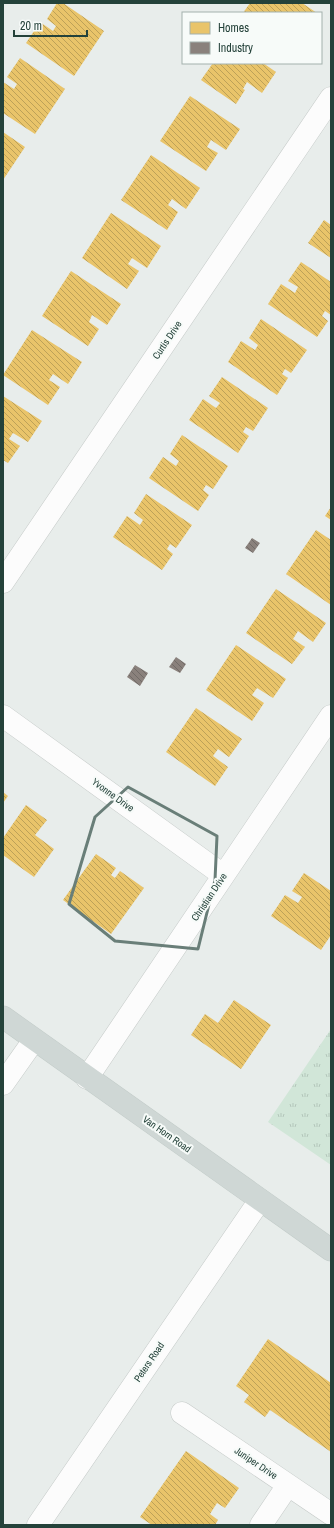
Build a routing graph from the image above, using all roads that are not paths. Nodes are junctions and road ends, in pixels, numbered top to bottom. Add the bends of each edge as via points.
1 (331, 98) edge
2 (3, 582) edge
3 (3, 716) edge
4 (331, 716) edge
5 (223, 875) junction
6 (3, 1017) edge
7 (34, 1040) junction
8 (87, 1078) junction
9 (3, 1084) edge
10 (260, 1200) junction
11 (331, 1250) edge
12 (182, 1413) dead end
13 (288, 1485) junction
14 (331, 1514) edge
15 (38, 1525) edge
16 (261, 1525) edge

1 - 2 street, Curtis Drive
3 - 5 street, Yvonne Drive
4 - 5 street, Christian Drive
5 - 8 street, Christian Drive
6 - 7 main road, Van Horn Road
7 - 8 main road, Van Horn Road
7 - 9 street
8 - 10 main road, Van Horn Road
10 - 11 main road, Van Horn Road
10 - 15 street, Peters Road
12 - 13 street, Juniper Drive
13 - 14 street, Juniper Drive
13 - 16 street

